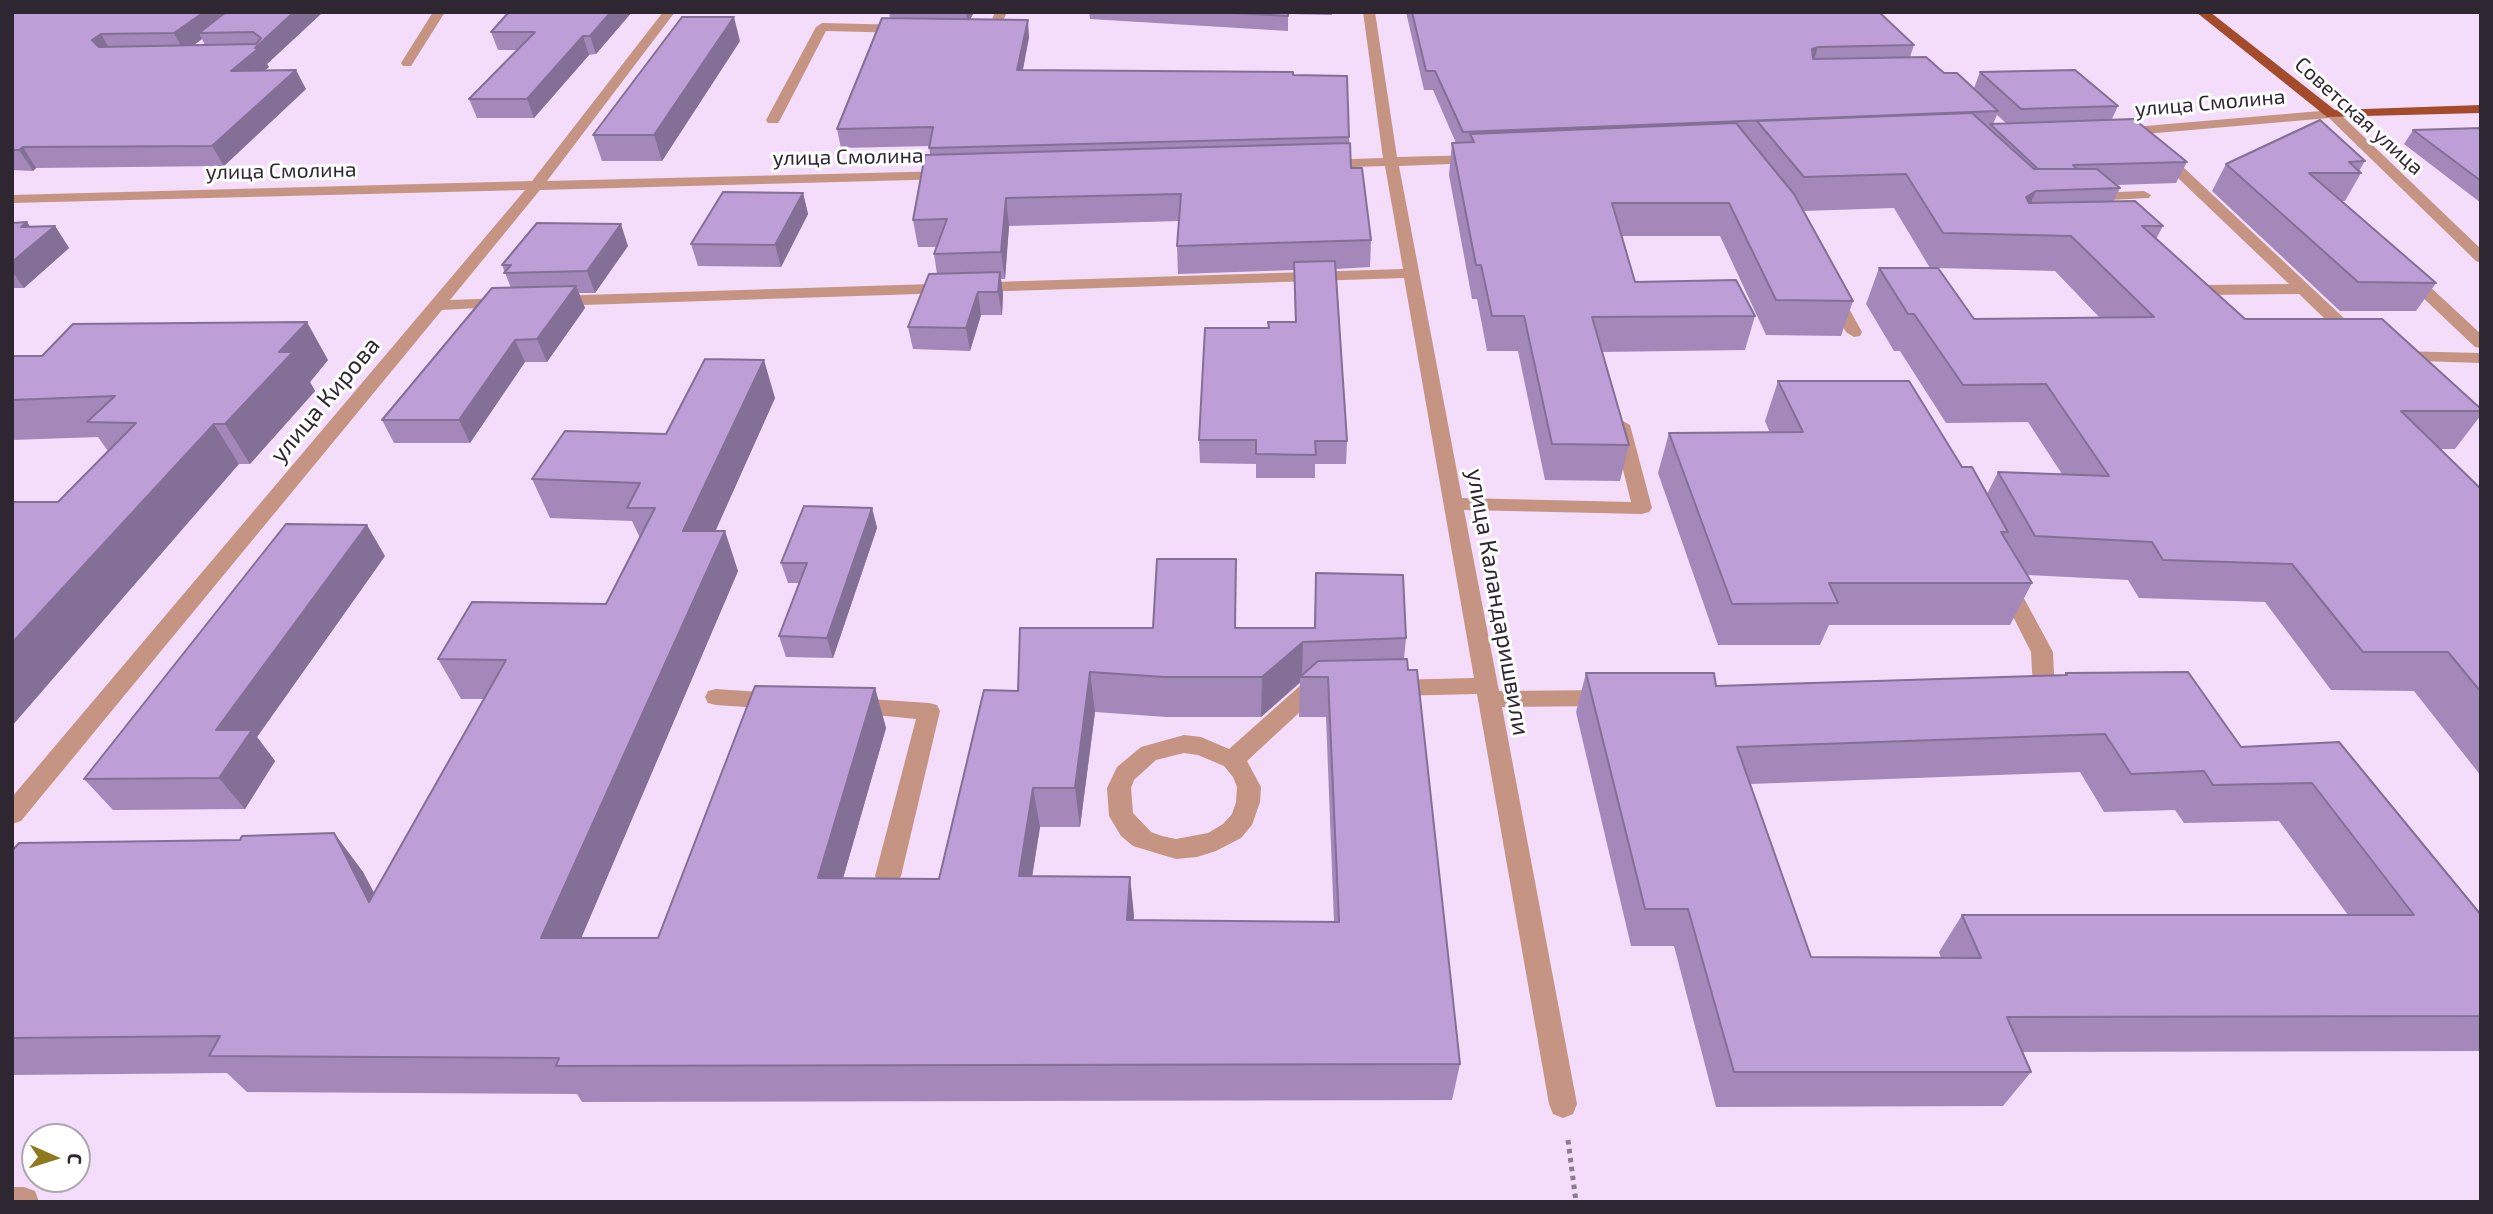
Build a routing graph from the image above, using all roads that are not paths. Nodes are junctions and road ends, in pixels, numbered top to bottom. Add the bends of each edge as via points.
1 (439, 12) edge
2 (669, 12) edge
3 (1001, 12) edge
4 (1369, 12) edge
5 (2202, 12) edge
6 (914, 29) edge
7 (967, 30) edge
8 (407, 64) dead end
9 (2481, 109) edge
10 (2332, 114) junction
11 (774, 120) dead end
12 (2481, 123) edge
13 (2346, 128) junction
14 (2136, 131) junction
15 (2111, 132) edge
16 (1497, 158) edge
17 (1391, 162) junction
18 (1308, 165) edge
19 (964, 175) edge
20 (536, 186) junction
21 (2144, 195) dead end
22 (2079, 197) edge
23 (12, 199) edge
24 (2481, 258) edge
25 (2393, 262) edge
26 (2181, 272) edge
27 (1412, 273) junction
28 (1827, 284) edge
29 (2303, 289) junction
30 (437, 305) junction
31 (1854, 332) edge
32 (2481, 343) edge
33 (2481, 358) edge
34 (1615, 400) edge
35 (1454, 504) junction
36 (1997, 566) edge
37 (1489, 693) junction
38 (2017, 696) edge
39 (716, 697) dead end
40 (1628, 698) edge
41 (796, 702) edge
42 (836, 705) edge
43 (1231, 760) junction
44 (12, 814) edge
45 (888, 876) edge
46 (1563, 1104) road end
47 (12, 1202) edge
48 (24, 1202) edge

1 - 8 street
2 - 20 street, улица Кирова
3 - 7 street via 993,31
4 - 17 street, улица Каландаришвили
5 - 10 main road, Советская улица
6 - 11 street via 822,27
9 - 10 main road, улица Смолина
10 - 13 street, Советская улица
10 - 14 street, улица Смолина
12 - 13 main road
13 - 24 street, Советская улица
14 - 15 street, улица Смолина
14 - 29 street
16 - 17 street
17 - 18 street
17 - 27 street, улица Каландаришвили
19 - 20 street, улица Смолина
20 - 23 street, улица Смолина
20 - 30 street, улица Кирова
21 - 22 street
25 - 32 street
26 - 29 street via 2200,290
27 - 30 street
27 - 35 street, улица Каландаришвили
28 - 31 street
29 - 33 street via 2368,351
30 - 44 street, улица Кирова
34 - 35 street via 1642,508
35 - 37 street, улица Каландаришвили
36 - 38 street via 2042,652 2044,696
37 - 40 street
37 - 43 street via 1310,690
37 - 46 street, улица Каландаришвили
39 - 41 street
42 - 45 street via 929,711
43 - 43 street via 1201,746 1165,747 1149,753 1125,774 1118,802 1121,816 1142,839 1158,846 1176,849 1216,841 1243,818 1248,803 1249,786
47 - 48 street

